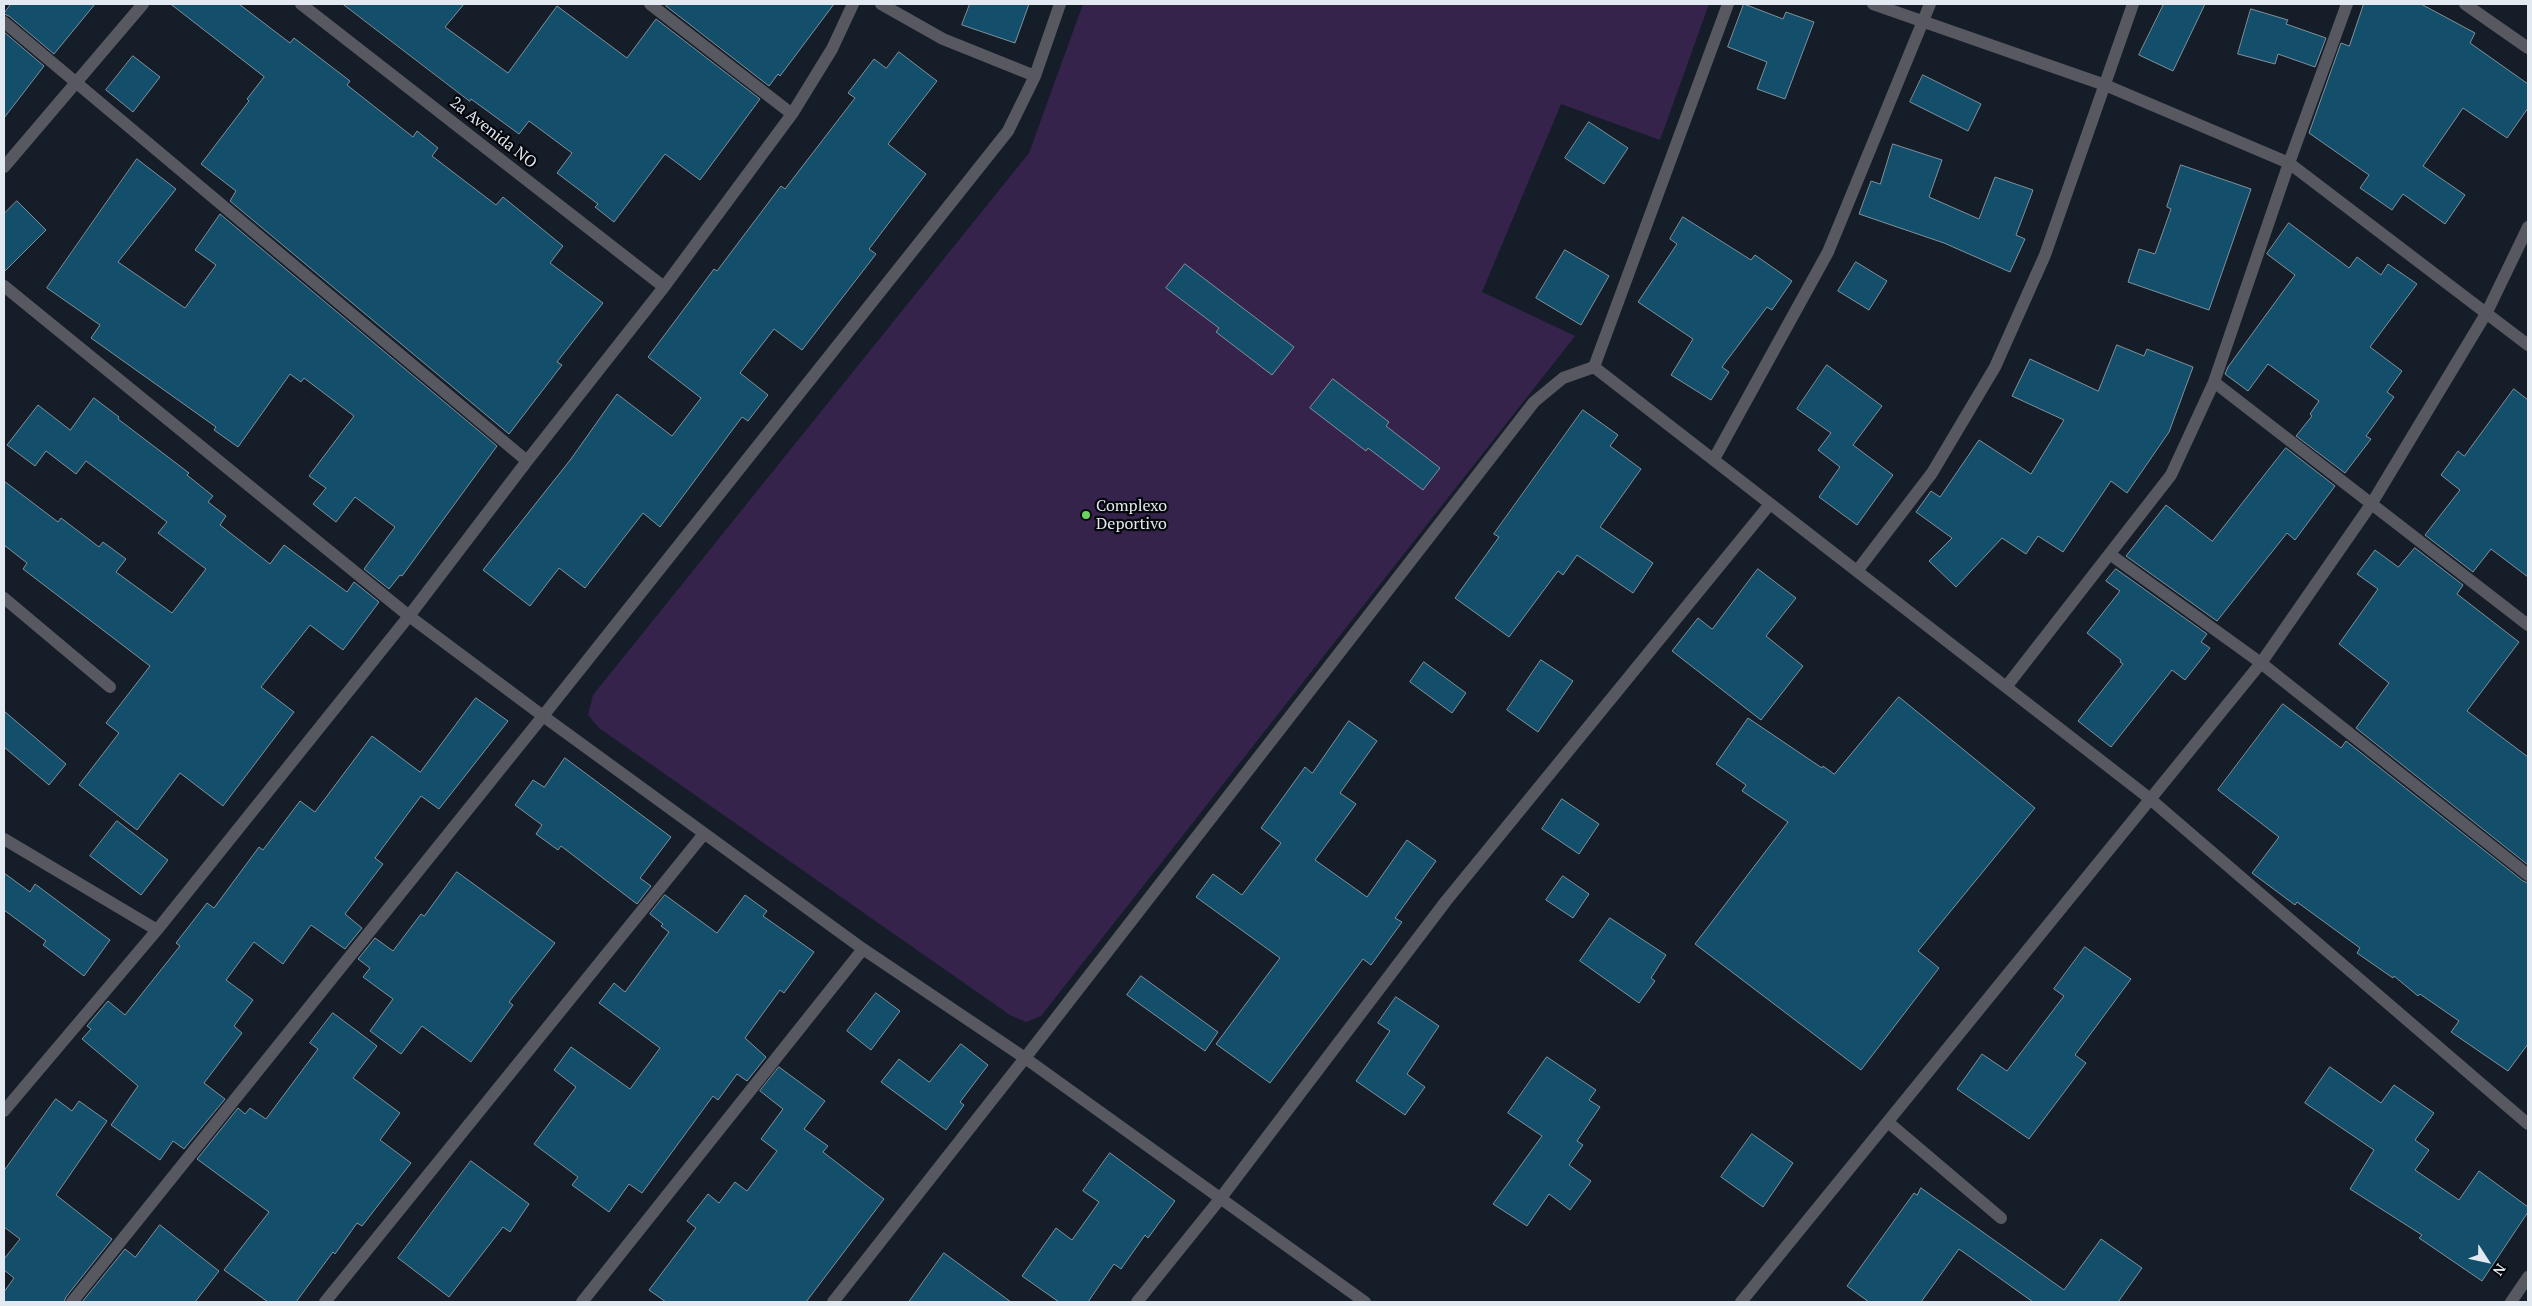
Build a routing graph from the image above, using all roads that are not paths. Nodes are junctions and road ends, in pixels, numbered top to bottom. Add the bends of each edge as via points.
1 (143, 4) edge
2 (301, 4) edge
3 (650, 4) edge
4 (853, 4) edge
5 (881, 4) edge
6 (1060, 4) edge
7 (1728, 4) edge
8 (1873, 4) edge
9 (1930, 4) edge
10 (2133, 4) edge
11 (2347, 4) edge
12 (2466, 4) edge
13 (1925, 21) junction
14 (4, 22) edge
15 (2528, 48) edge
16 (1035, 76) junction
17 (76, 83) junction
18 (2105, 85) junction
19 (792, 114) junction
20 (2289, 163) junction
21 (4, 166) edge
22 (2528, 226) edge
23 (4, 286) edge
24 (664, 287) junction
25 (2487, 312) junction
26 (2528, 345) edge
27 (1594, 367) junction
28 (2214, 382) junction
29 (1714, 459) junction
30 (526, 461) junction
31 (2372, 503) junction
32 (1770, 504) junction
33 (2111, 555) junction
34 (1857, 571) junction
35 (4, 598) edge
36 (409, 616) junction
37 (2528, 626) edge
38 (2261, 663) junction
39 (2006, 687) junction
40 (110, 688) dead end
41 (543, 716) junction
42 (2149, 798) junction
43 (703, 835) junction
44 (4, 839) edge
45 (2528, 875) edge
46 (157, 930) junction
47 (864, 949) junction
48 (1025, 1058) junction
49 (4, 1111) edge
50 (1888, 1123) junction
51 (2528, 1124) edge
52 (1220, 1199) junction
53 (2001, 1218) dead end
54 (2528, 1277) edge
55 (72, 1302) edge
56 (324, 1302) edge
57 (582, 1302) edge
58 (833, 1302) edge
59 (1137, 1302) edge
60 (1364, 1302) edge
61 (1741, 1302) edge
62 (2511, 1302) edge

1 - 17 street
2 - 24 street, 2a Avenida NO
3 - 19 street
4 - 19 street via 832,48
5 - 16 street via 943,39
6 - 16 street
7 - 27 street
8 - 13 street
9 - 13 street
10 - 18 street
11 - 20 street
12 - 15 street
13 - 18 street
13 - 29 street via 1828,252
14 - 17 street
16 - 41 street via 1008,131
17 - 21 street
17 - 30 street
18 - 20 street
18 - 34 street via 2045,255 1995,367 1932,473
19 - 24 street
20 - 25 street
20 - 28 street
22 - 25 street
23 - 36 street
24 - 30 street
25 - 26 street
25 - 31 street
27 - 29 street
27 - 48 street via 1562,378 1534,402
28 - 31 street
28 - 33 street via 2171,475
29 - 32 street
30 - 36 street
31 - 37 street
31 - 38 street
32 - 34 street
32 - 52 street via 1446,901
33 - 38 street
33 - 39 street
34 - 39 street
35 - 40 street
36 - 41 street
36 - 46 street
38 - 42 street
38 - 45 street
39 - 42 street
41 - 43 street
41 - 55 street
42 - 50 street
42 - 51 street
43 - 47 street
43 - 56 street
44 - 46 street
46 - 49 street
47 - 48 street
47 - 57 street
48 - 52 street
48 - 58 street
50 - 53 street
50 - 61 street
52 - 59 street
52 - 60 street
54 - 62 street

